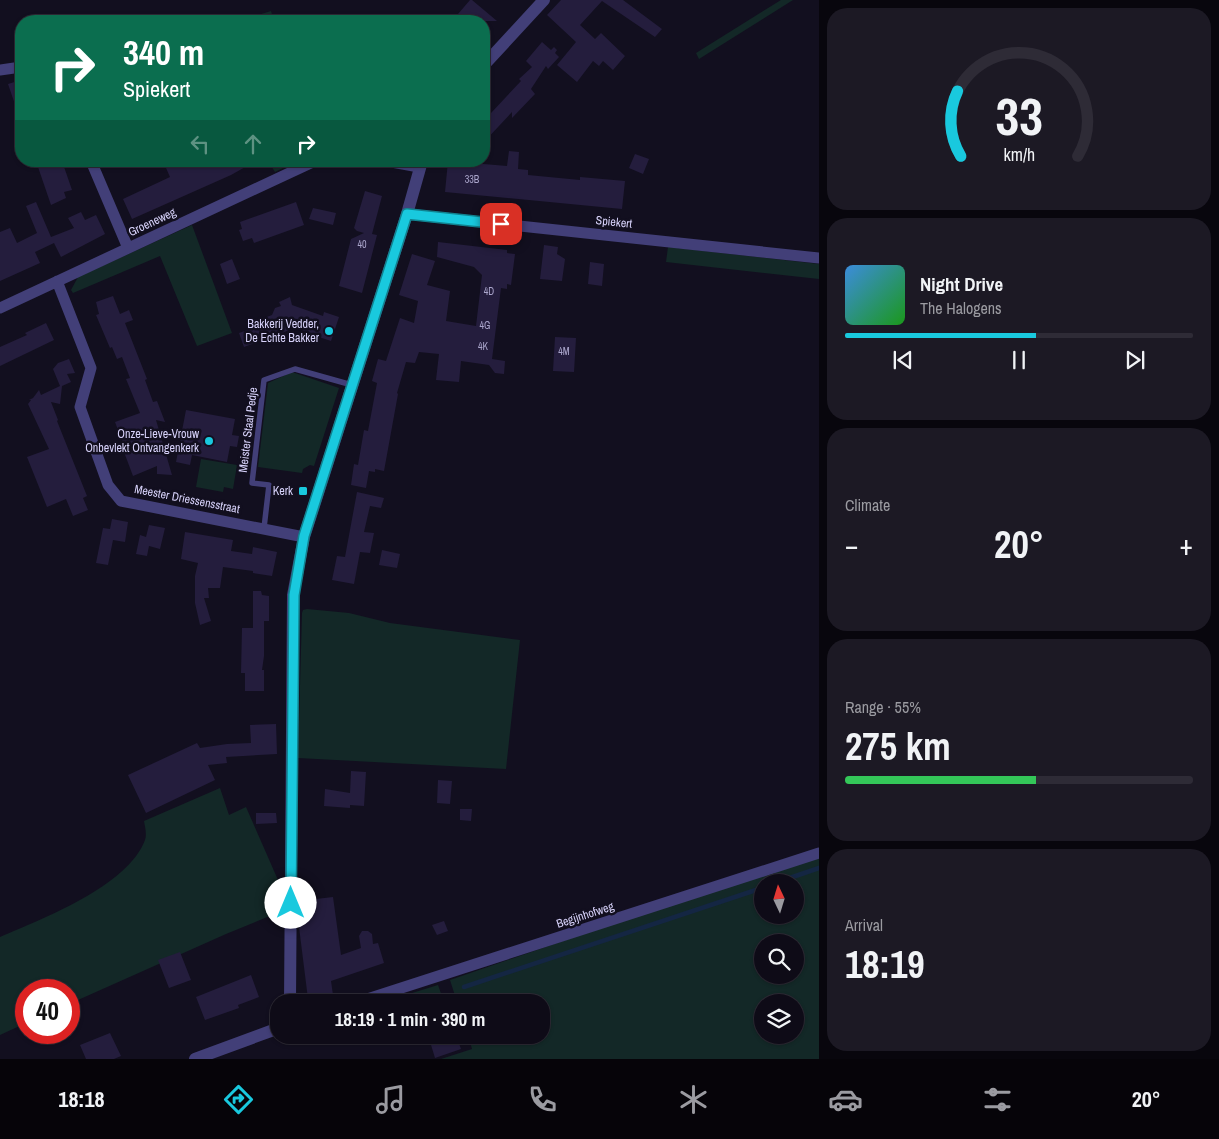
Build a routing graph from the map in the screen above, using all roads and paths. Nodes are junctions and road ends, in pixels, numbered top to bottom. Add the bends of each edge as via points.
1 (544, 0) edge
2 (490, 58) edge
3 (15, 68) edge
4 (0, 70) edge
5 (94, 167) edge
6 (302, 167) edge
7 (420, 167) edge
8 (407, 214) junction
9 (128, 248) junction
10 (819, 258) edge
11 (57, 281) junction
12 (0, 308) edge
13 (352, 385) junction
14 (264, 528) junction
15 (304, 536) junction
16 (819, 853) edge
17 (290, 994) edge
18 (383, 994) edge
19 (270, 1031) edge
20 (195, 1059) edge

1 - 2 street
3 - 4 street
5 - 9 street
6 - 9 street, Groeneweg
7 - 8 street
8 - 10 street, Spiekert
8 - 13 street
9 - 11 street, Groeneweg
11 - 12 street, Groeneweg
11 - 14 street, Meester Driessensstraat via 92,368 80,407 108,485 121,501
13 - 14 lane, Meister Staal Pedje via 295,369 264,380 252,483 269,485
13 - 15 street
14 - 15 street, Meester Driessensstraat
15 - 17 street via 294,595
16 - 18 street, Begijnhofweg
19 - 20 street

